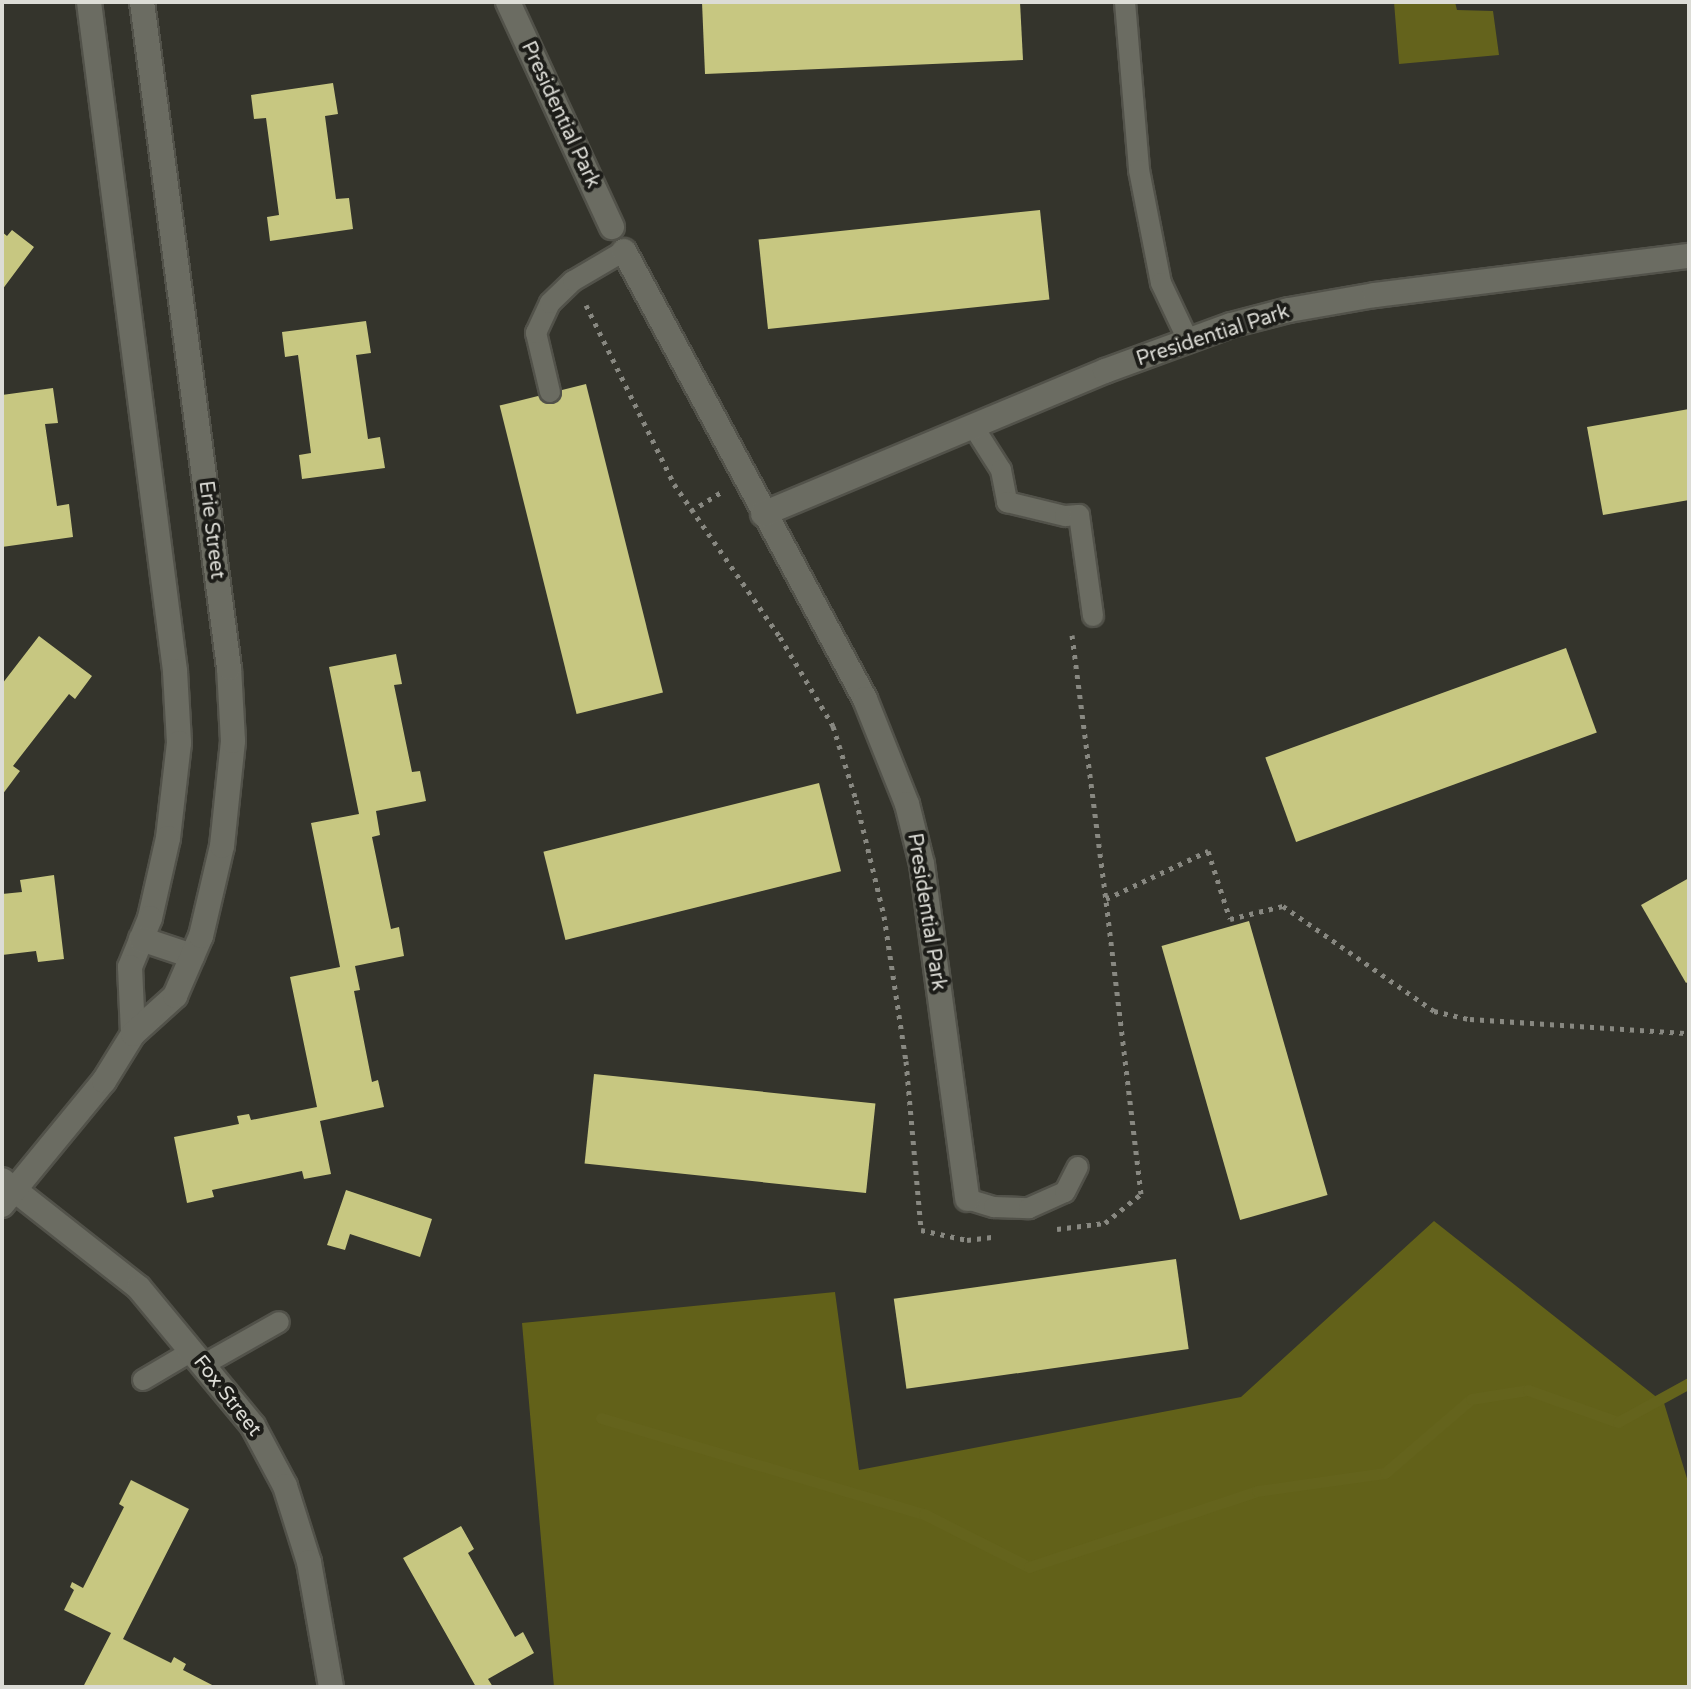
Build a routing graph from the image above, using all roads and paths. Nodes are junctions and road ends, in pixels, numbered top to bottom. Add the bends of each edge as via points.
1 (89, 2) edge
2 (142, 2) edge
3 (508, 2) edge
4 (1125, 2) edge
5 (612, 227) dead end
6 (624, 251) joint
7 (1689, 256) edge
8 (1188, 340) junction
9 (550, 392) dead end
10 (973, 426) junction
11 (763, 514) junction
12 (1093, 616) dead end
13 (1071, 622) dead end
14 (141, 939) junction
15 (192, 956) junction
16 (1689, 1033) edge
17 (133, 1034) junction
18 (1078, 1167) dead end
19 (6, 1191) edge
20 (967, 1199) joint
21 (279, 1322) dead end
22 (197, 1358) junction
23 (143, 1380) dead end
24 (331, 1687) edge

1 - 14 street via 176,686 179,743 168,838
2 - 15 street, Erie Street via 229,668 233,741 222,846
3 - 5 street, Presidential Park
4 - 8 lane via 1142,184 1161,283
6 - 9 lane via 573,281 550,303 536,333
6 - 11 street, Presidential Park
7 - 8 street, Presidential Park via 1360,298 1289,310
8 - 10 street, Presidential Park
10 - 11 street, Presidential Park
10 - 12 lane via 1001,470 1007,502 1079,515
11 - 20 street, Presidential Park via 865,699 907,804 922,864
13 - 16 path via 1106,899 1208,851 1230,919 1283,906 1434,1011 1470,1019
14 - 15 street
14 - 17 street via 130,967
15 - 17 street, Erie Street via 175,996
17 - 19 street, Erie Street via 104,1081
18 - 20 lane via 1065,1192 1029,1208 994,1207
19 - 22 street, Fox Street via 139,1288
21 - 22 lane
22 - 23 lane
22 - 24 street, Fox Street via 253,1426 285,1486 309,1562

